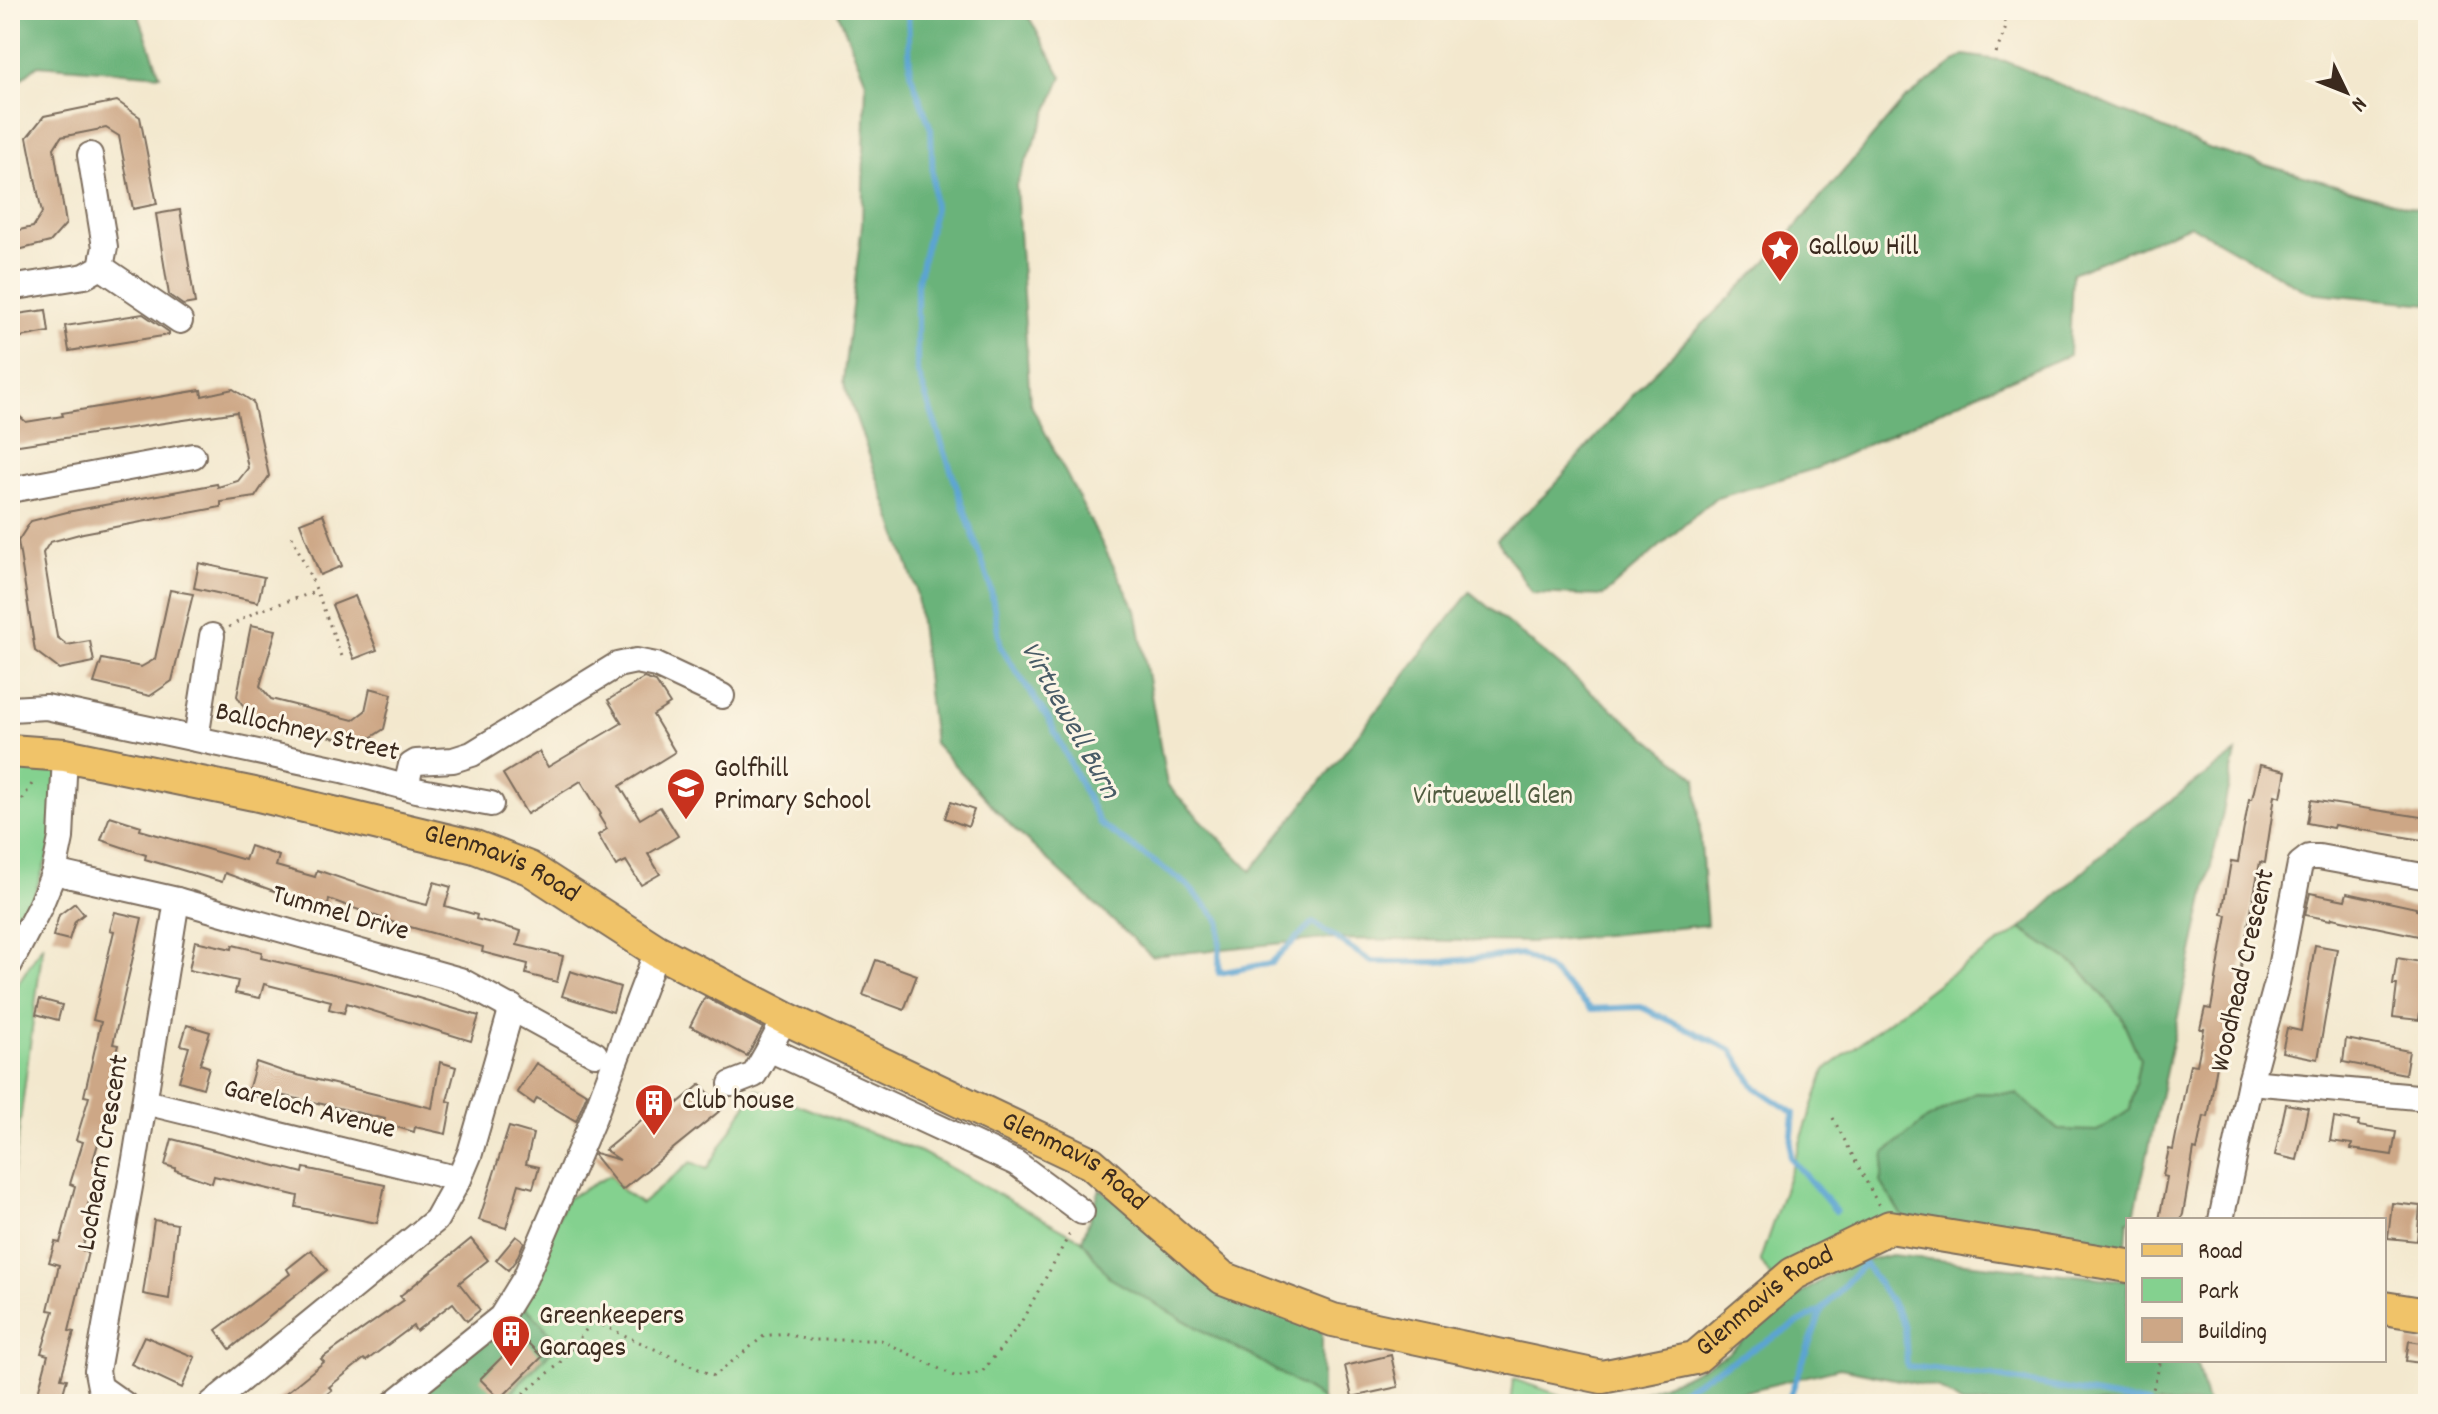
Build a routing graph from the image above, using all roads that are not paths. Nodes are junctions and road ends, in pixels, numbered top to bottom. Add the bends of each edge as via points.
1 (90, 155) dead end
2 (101, 267) junction
3 (10, 288) edge
4 (180, 321) dead end
5 (193, 456) dead end
6 (10, 490) edge
7 (212, 636) road end
8 (722, 696) dead end
9 (10, 706) edge
10 (196, 739) junction
11 (10, 751) edge
12 (58, 754) junction
13 (342, 770) junction
14 (406, 787) junction
15 (491, 804) dead end
16 (333, 812) junction
17 (54, 872) junction
18 (2428, 877) edge
19 (177, 900) junction
20 (657, 951) junction
21 (10, 964) edge
22 (512, 1007) junction
23 (785, 1018) junction
24 (769, 1049) junction
25 (595, 1054) dead end
26 (2250, 1082) junction
27 (731, 1084) dead end
28 (2428, 1098) edge
29 (145, 1102) junction
30 (459, 1179) junction
31 (1082, 1212) road end
32 (2221, 1218) edge
33 (2126, 1266) edge
34 (2386, 1308) edge
35 (2428, 1315) edge
36 (124, 1404) edge
37 (211, 1404) edge
38 (393, 1404) edge

1 - 2 street via 105,247
2 - 3 street via 85,276
2 - 4 street
5 - 6 street
7 - 10 street, Ballochney Street
8 - 14 street via 656,665 617,665 472,754 416,762
9 - 10 street, Ballochney Street via 46,707
10 - 13 street, Ballochney Street
11 - 12 main road, Glenmavis Road
12 - 16 main road, Glenmavis Road
12 - 17 street via 61,838
13 - 14 street, Ballochney Street
13 - 16 street
14 - 15 street, Ballochney Street
16 - 20 main road, Glenmavis Road via 475,847 529,868
17 - 19 street, Tummel Drive
17 - 21 street
18 - 26 street, Woodhead Crescent via 2319,857 2300,864 2277,983
19 - 22 street, Tummel Drive via 460,980
19 - 29 street, Lochearn Crescent
20 - 23 main road, Glenmavis Road
20 - 38 street via 525,1278 501,1317
22 - 25 street, Tummel Drive
22 - 30 street
23 - 24 street
23 - 33 main road, Glenmavis Road via 1091,1163 1223,1278 1333,1320 1602,1377 1695,1358 1793,1274 1890,1227
24 - 27 street via 754,1075
24 - 31 street via 1016,1163
26 - 28 street
26 - 32 street, Woodhead Crescent
29 - 30 street, Gareloch Avenue
29 - 36 street, Lochearn Crescent via 97,1371 100,1387
30 - 37 street via 436,1220
34 - 35 main road

